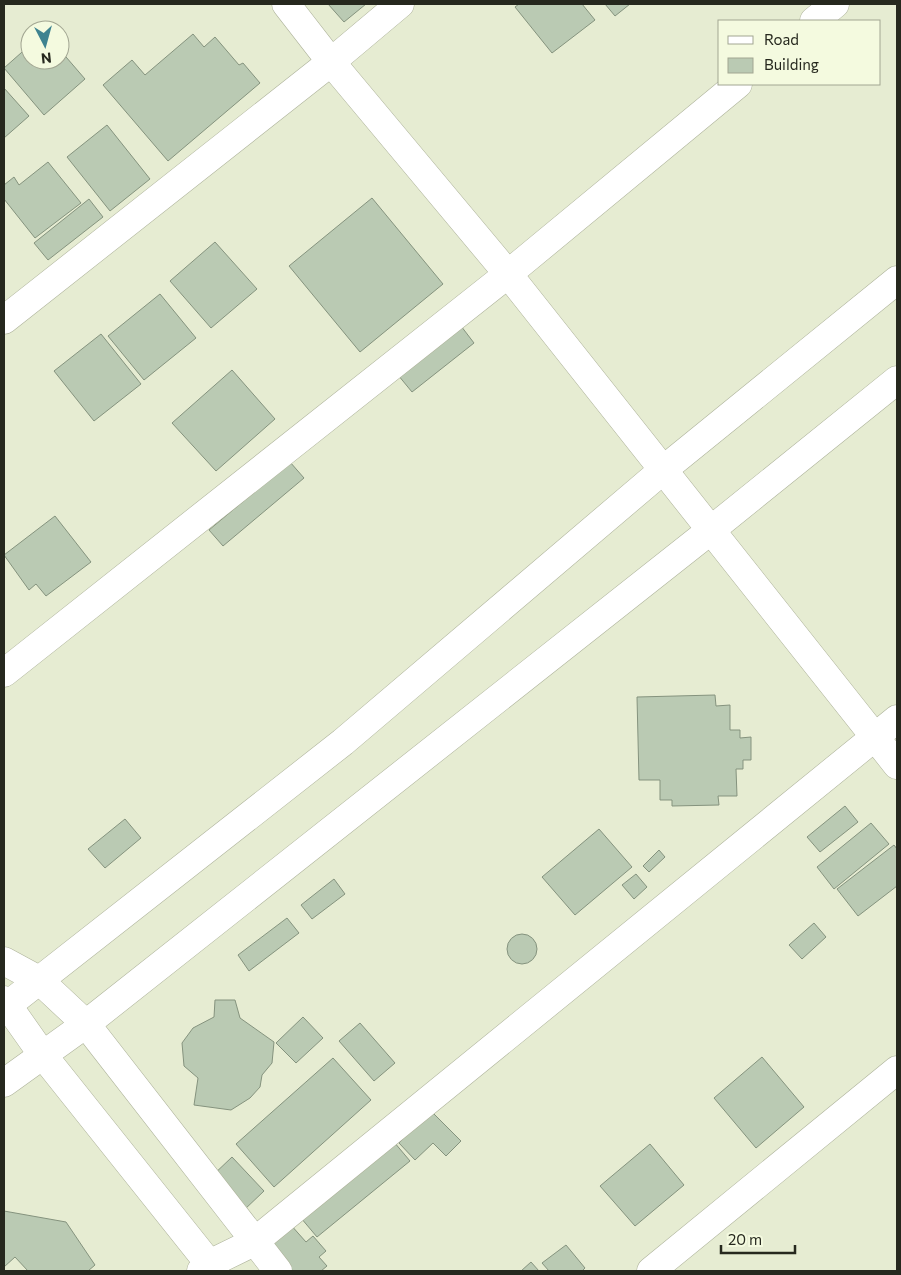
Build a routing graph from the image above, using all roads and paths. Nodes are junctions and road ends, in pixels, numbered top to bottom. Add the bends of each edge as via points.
1 (286, 4) edge
2 (400, 4) edge
3 (835, 4) edge
4 (815, 20) edge
5 (331, 62) junction
6 (737, 85) edge
7 (508, 274) junction
8 (897, 280) edge
9 (4, 320) edge
10 (897, 380) edge
11 (663, 470) junction
12 (711, 530) junction
13 (4, 673) edge
14 (897, 719) edge
15 (875, 737) junction
16 (897, 765) edge
17 (4, 961) edge
18 (40, 980) junction
19 (5, 1004) edge
20 (86, 1024) junction
21 (42, 1054) junction
22 (897, 1070) edge
23 (4, 1083) edge
24 (254, 1242) junction
25 (208, 1269) edge
26 (278, 1271) edge
27 (651, 1271) edge

1 - 5 street
2 - 5 street
3 - 4 street
5 - 7 street
5 - 9 street
6 - 7 street
7 - 11 street
7 - 13 street
8 - 11 street
10 - 12 street
11 - 12 street
11 - 18 street via 343,742
12 - 15 street
12 - 20 street
14 - 15 street
15 - 16 street
15 - 24 street
17 - 18 street
18 - 19 street
18 - 20 street
19 - 21 street
20 - 21 street
20 - 24 street
21 - 23 street
21 - 25 street
22 - 27 street
24 - 25 street
24 - 26 street

